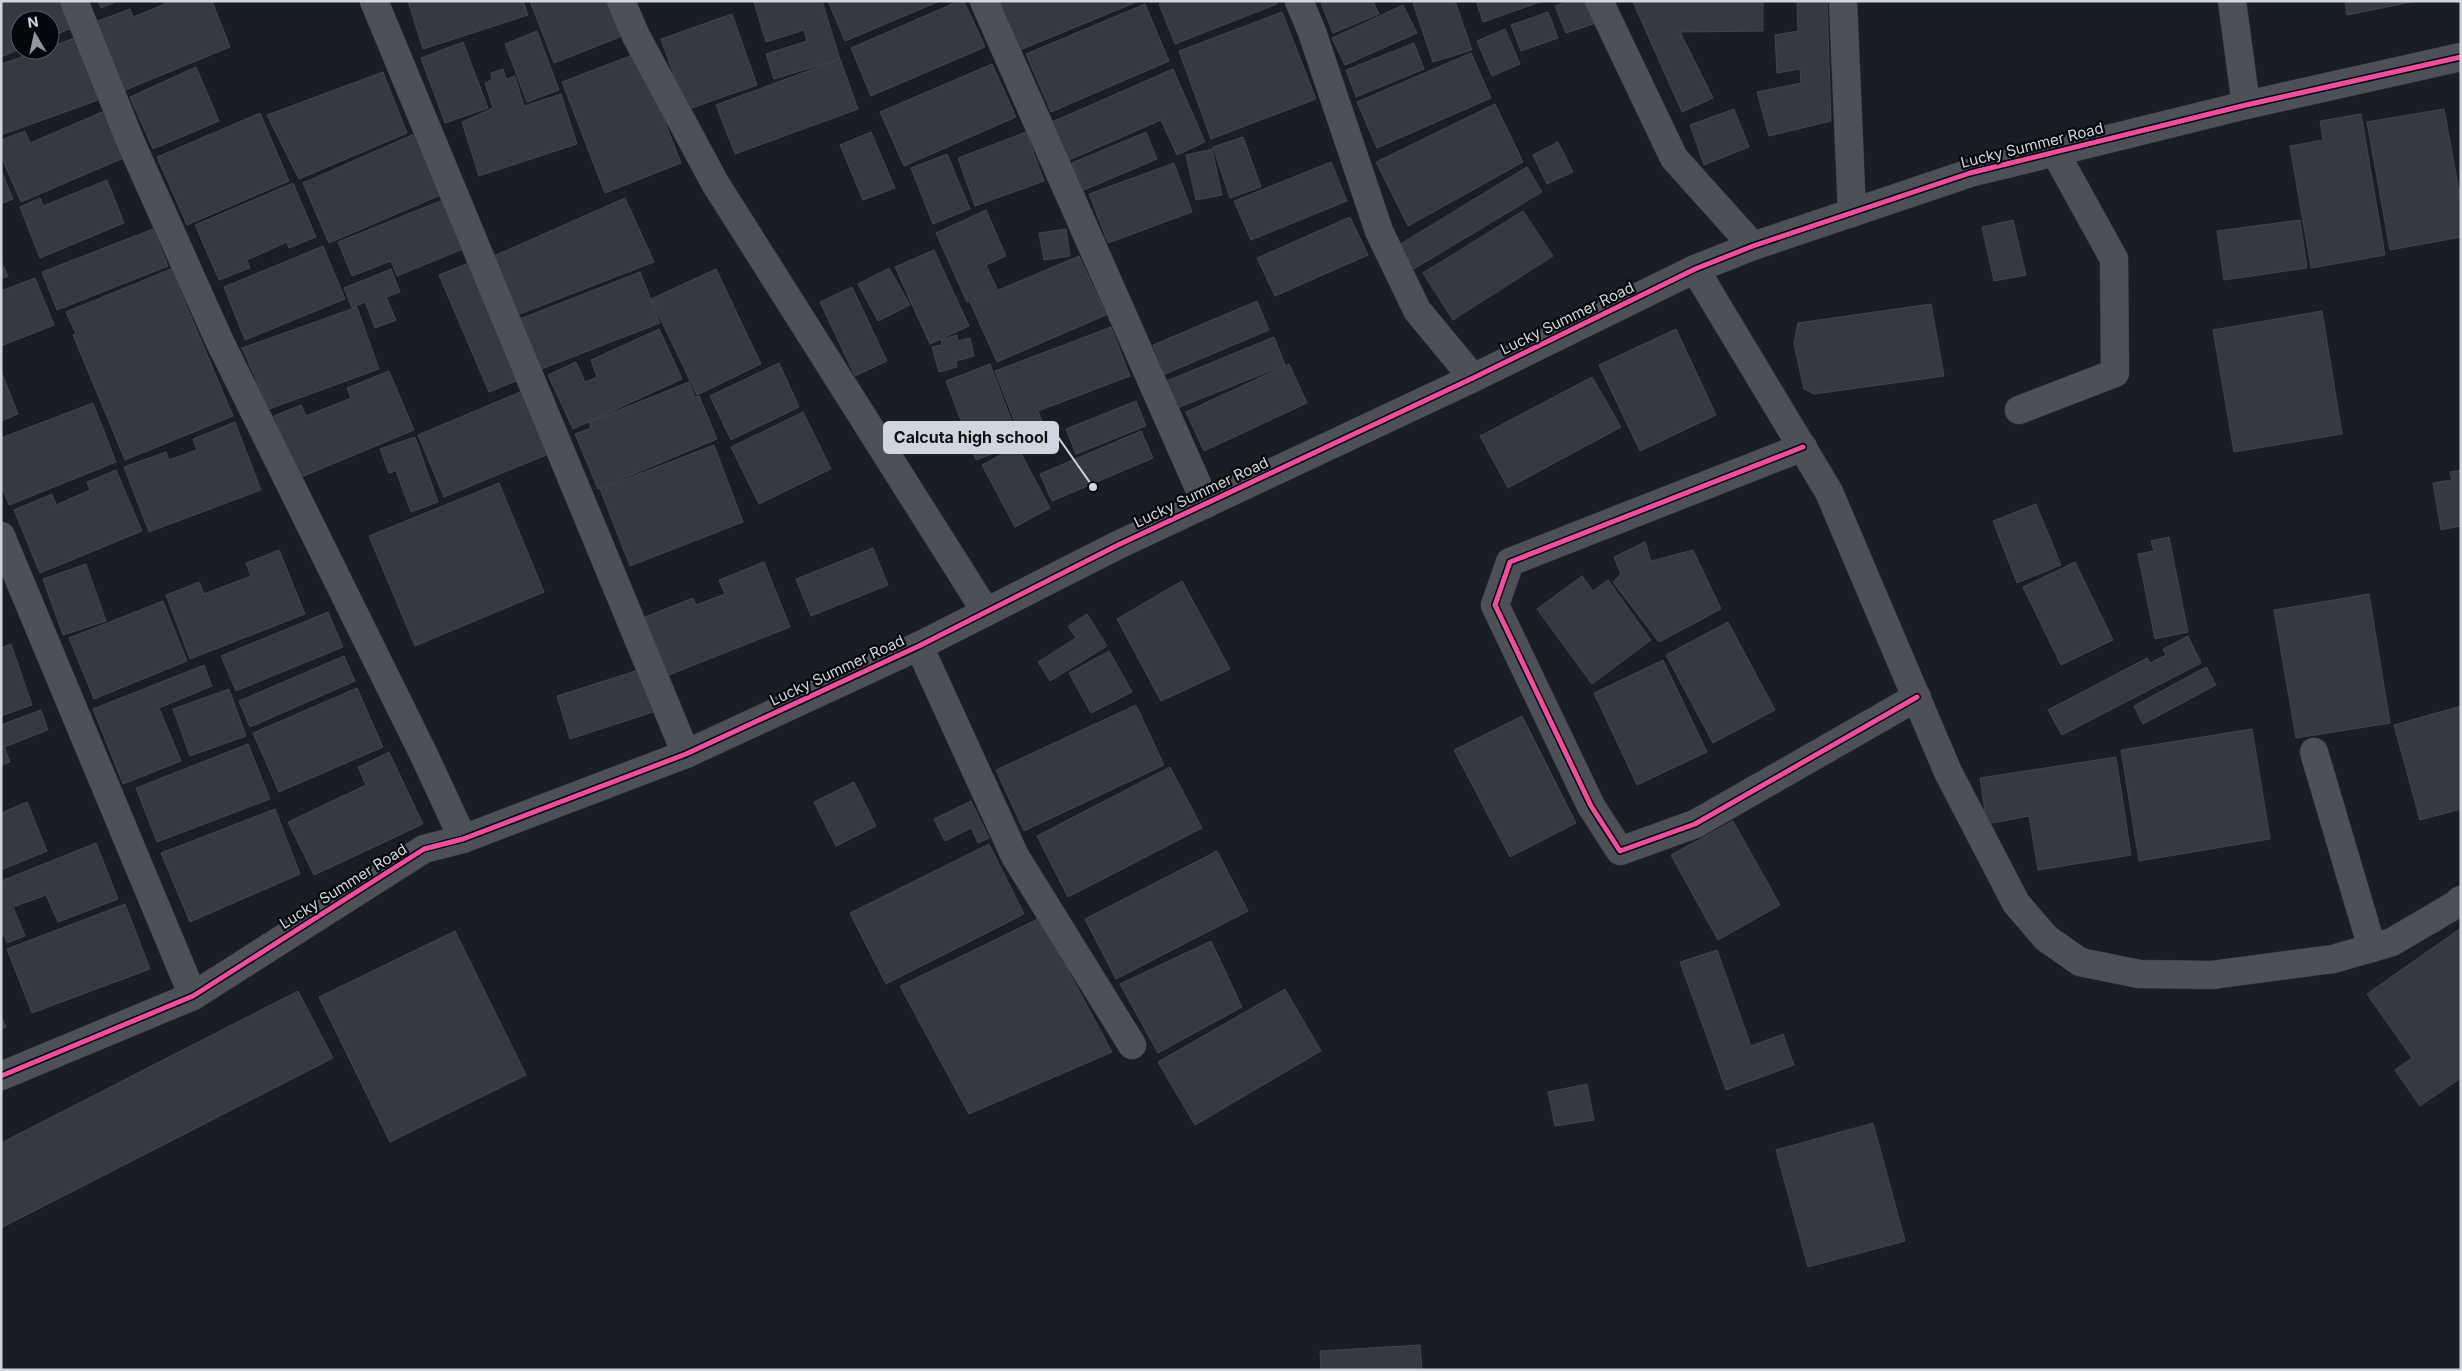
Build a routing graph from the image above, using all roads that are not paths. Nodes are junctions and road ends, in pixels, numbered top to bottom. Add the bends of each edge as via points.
1 (74, 1) edge
2 (374, 1) edge
3 (621, 1) edge
4 (984, 1) edge
5 (1299, 1) edge
6 (1599, 1) edge
7 (1843, 1) edge
8 (2232, 1) edge
9 (2461, 57) edge
10 (2246, 105) junction
11 (2055, 152) junction
12 (1852, 213) junction
13 (1754, 246) junction
14 (1695, 269) junction
15 (1473, 378) junction
16 (2020, 410) dead end
17 (1803, 447) junction
18 (1206, 504) junction
19 (1, 536) edge
20 (986, 612) junction
21 (919, 646) junction
22 (1917, 697) junction
23 (2314, 752) dead end
24 (686, 754) junction
25 (463, 839) junction
26 (2461, 900) edge
27 (2372, 948) junction
28 (193, 996) junction
29 (1132, 1045) dead end
30 (1, 1076) edge

1 - 25 street via 131,143 218,340
2 - 24 street
3 - 20 street via 636,36 715,183
4 - 18 street
5 - 15 street via 1379,231 1417,310
6 - 13 street via 1674,158
7 - 12 street
8 - 10 street
9 - 10 street, Lucky Summer Road
10 - 11 street, Lucky Summer Road
11 - 12 street, Lucky Summer Road via 1970,173
11 - 16 street via 2114,259 2115,372
12 - 13 street, Lucky Summer Road
13 - 14 street, Lucky Summer Road
14 - 15 street, Lucky Summer Road
14 - 17 street
15 - 18 street, Lucky Summer Road
17 - 22 street via 1830,492
17 - 22 street via 1510,562 1495,605 1591,806 1620,851 1695,824
18 - 20 street, Lucky Summer Road
19 - 28 street
20 - 21 street, Lucky Summer Road
21 - 24 street, Lucky Summer Road
21 - 29 street via 1014,856
22 - 27 street via 1948,772 2016,904 2046,938 2080,962 2139,974 2212,975 2333,959
23 - 27 street
24 - 25 street, Lucky Summer Road
25 - 28 street, Lucky Summer Road via 424,849
26 - 27 street via 2392,942
28 - 30 street, Lucky Summer Road

